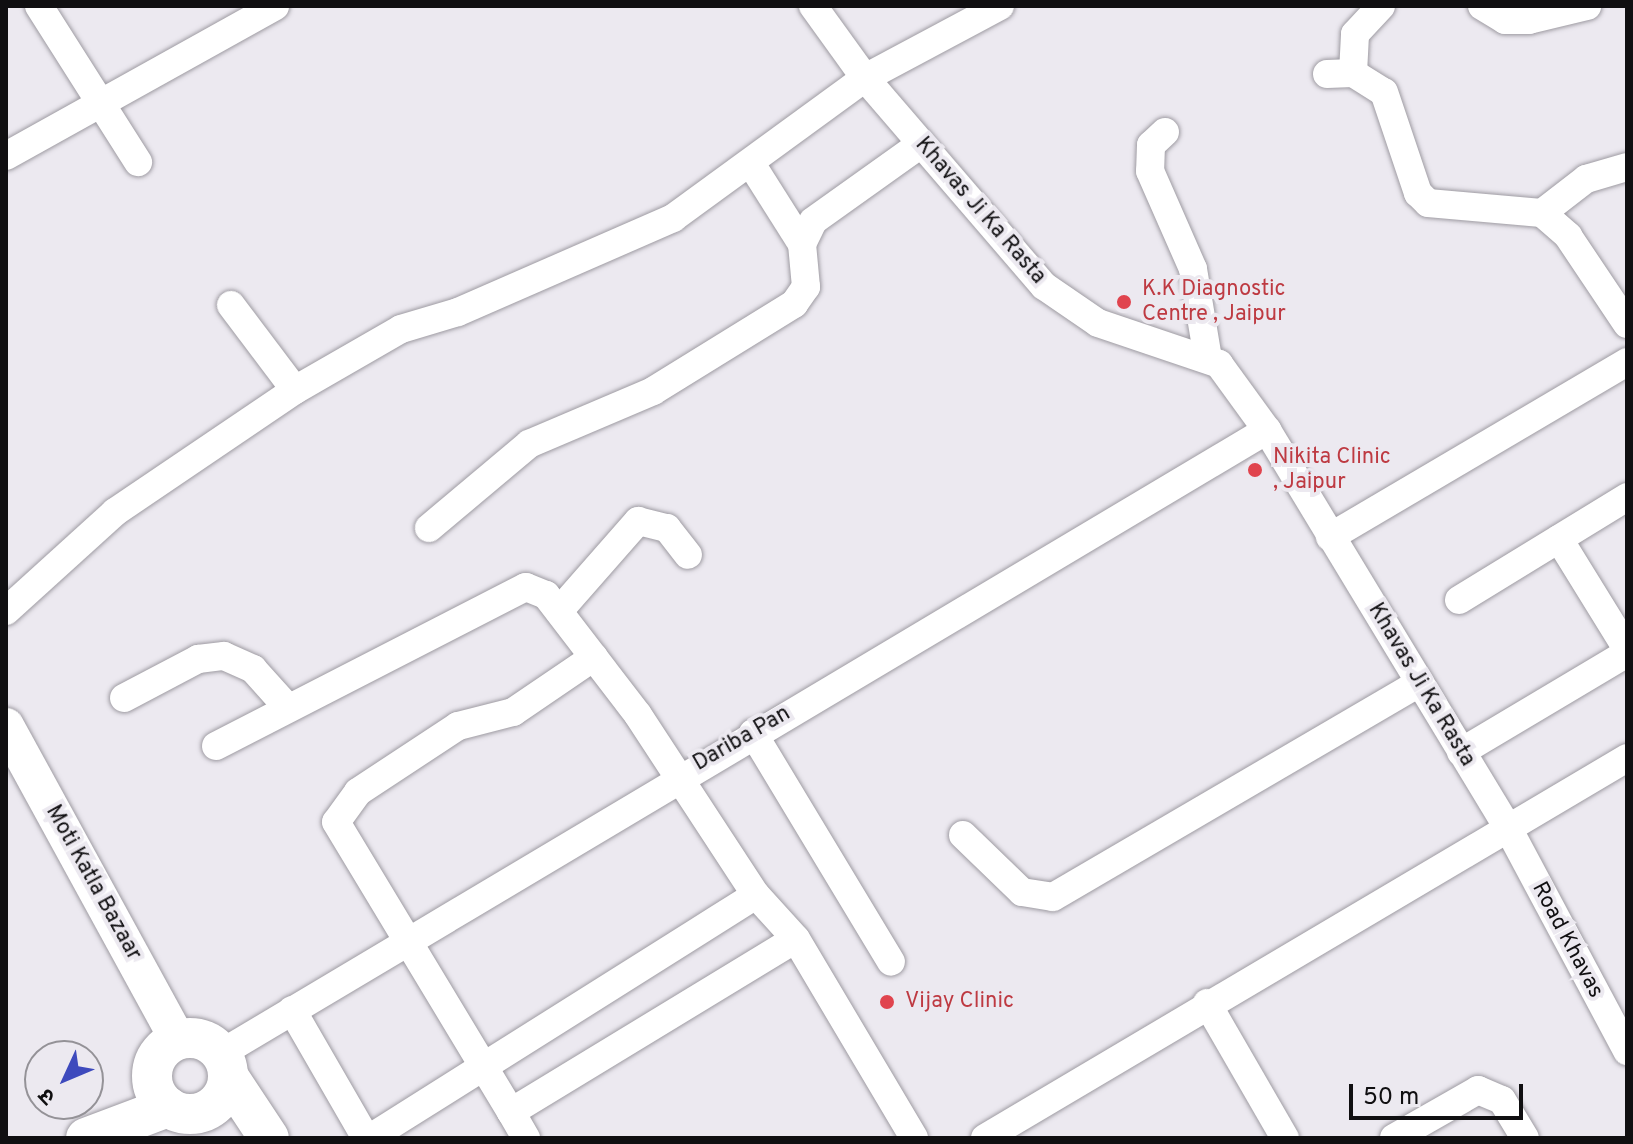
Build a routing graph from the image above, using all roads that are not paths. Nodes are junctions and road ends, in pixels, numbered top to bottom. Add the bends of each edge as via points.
1 (39, 6) edge
2 (275, 6) edge
3 (813, 6) edge
4 (1000, 6) edge
5 (1381, 6) edge
6 (1482, 6) edge
7 (1587, 6) edge
8 (865, 78) junction
9 (103, 101) junction
10 (1165, 132) dead end
11 (921, 144) junction
12 (6, 156) edge
13 (138, 162) dead end
14 (752, 165) junction
15 (1627, 167) edge
16 (1542, 213) junction
17 (802, 244) junction
18 (231, 305) dead end
19 (1627, 324) edge
20 (1208, 359) junction
21 (1627, 362) edge
22 (295, 390) junction
23 (1267, 430) junction
24 (1627, 497) edge
25 (429, 528) dead end
26 (1330, 537) junction
27 (1559, 539) junction
28 (688, 555) dead end
29 (1459, 600) dead end
30 (6, 611) edge
31 (559, 611) junction
32 (1627, 651) edge
33 (594, 657) junction
34 (1418, 684) junction
35 (124, 698) dead end
36 (288, 708) junction
37 (753, 733) junction
38 (216, 746) dead end
39 (11, 749) edge
40 (1461, 752) junction
41 (1627, 758) edge
42 (680, 775) junction
43 (1508, 828) junction
44 (963, 835) dead end
45 (756, 895) junction
46 (409, 936) junction
47 (796, 939) junction
48 (891, 962) dead end
49 (1207, 1003) junction
50 (292, 1010) junction
51 (178, 1040) junction
52 (1627, 1051) edge
53 (224, 1065) junction
54 (485, 1067) junction
55 (186, 1109) edge
56 (511, 1112) junction
57 (87, 1137) edge
58 (269, 1138) edge
59 (368, 1138) edge
60 (526, 1138) edge
61 (914, 1138) edge
62 (985, 1138) edge
63 (1285, 1138) edge
64 (1394, 1138) edge
65 (1525, 1138) edge

1 - 9 street
2 - 9 street
3 - 8 street, Khavas Ji Ka Rasta
4 - 8 street
5 - 16 street via 1355,34 1340,74 1384,92 1418,193 1428,203
6 - 7 street via 1505,20 1529,20
8 - 11 street, Khavas Ji Ka Rasta
8 - 14 street
9 - 12 street
9 - 13 street
10 - 20 street via 1151,145 1150,171 1193,269
11 - 17 street via 827,207
11 - 20 street, Khavas Ji Ka Rasta via 1044,286 1098,323
14 - 17 street
14 - 22 street via 673,218 458,312 401,329
15 - 16 street via 1586,179
16 - 19 street via 1568,236
17 - 25 street via 806,287 794,304 653,391 529,444
18 - 22 street
20 - 23 street, Khavas Ji Ka Rasta
21 - 26 street
22 - 30 street via 115,512
23 - 26 street, Khavas Ji Ka Rasta
23 - 37 street, Dariba Pan
24 - 27 street
26 - 34 street, Khavas Ji Ka Rasta
27 - 29 street
27 - 32 street
28 - 31 street via 667,528 638,521
31 - 33 street
31 - 36 street via 546,595 511,591
32 - 40 street
33 - 42 street
33 - 46 street via 513,712 458,726 343,808 336,822 342,835
34 - 40 street, Khavas Ji Ka Rasta
34 - 44 street via 1053,897 1022,892
35 - 36 street via 198,659 224,656 253,669
36 - 38 street
37 - 42 street, Dariba Pan
37 - 48 street
39 - 51 street, Moti Katla Bazaar
40 - 43 street, Khavas Ji Ka Rasta
41 - 43 street
42 - 45 street
42 - 46 street, Dariba Pan
43 - 49 street
43 - 52 street, Road Khavas
45 - 47 street
45 - 54 street
46 - 50 street, Dariba Pan
46 - 54 street
47 - 56 street
47 - 61 street
49 - 62 street
49 - 63 street
50 - 53 street, Dariba Pan
50 - 59 street
51 - 53 main road via 201,1040
51 - 55 main road via 159,1054
53 - 55 main road via 221,1098
53 - 58 main road
54 - 56 street
54 - 59 street
55 - 57 main road
56 - 60 street
64 - 65 street via 1478,1090 1502,1100

